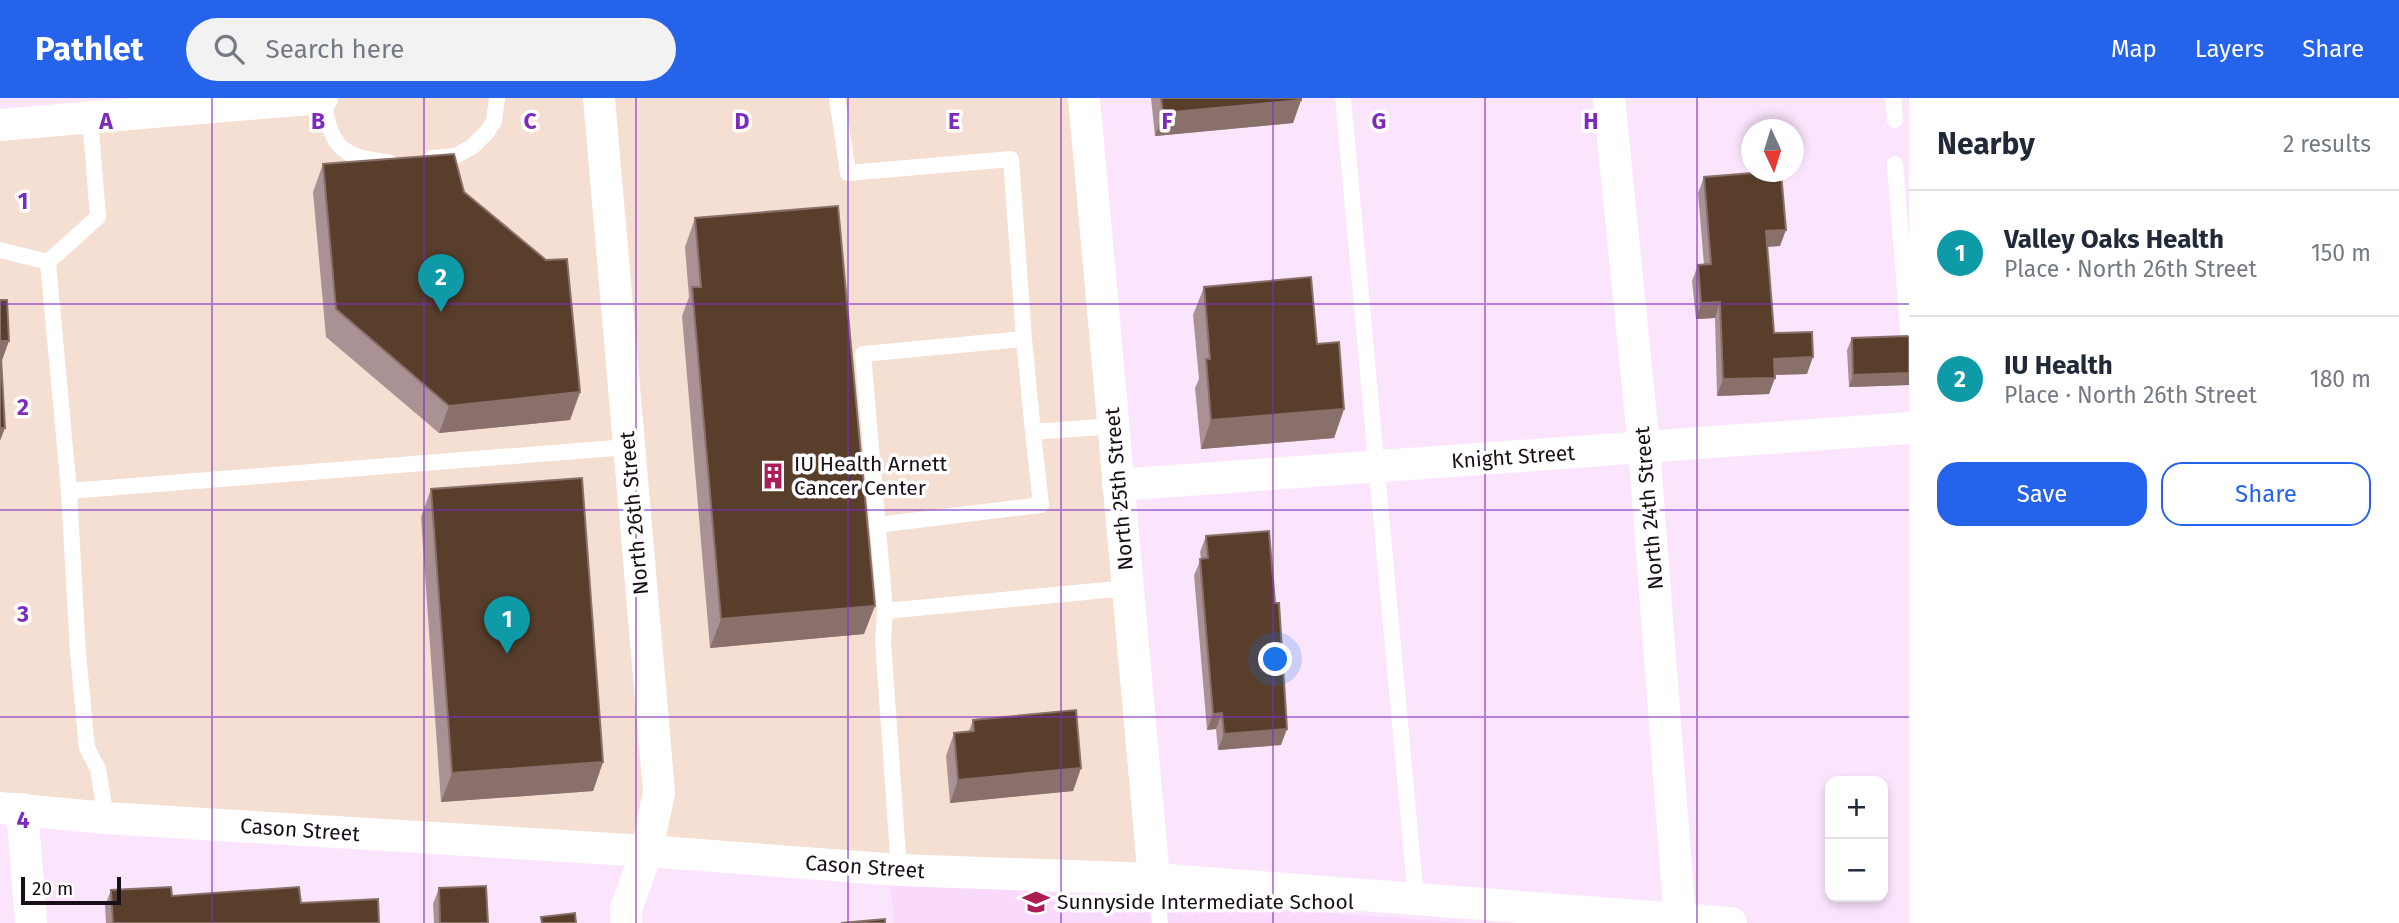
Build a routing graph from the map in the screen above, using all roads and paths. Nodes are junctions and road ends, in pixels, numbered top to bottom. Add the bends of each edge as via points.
1 (322, 98) edge
2 (497, 98) edge
3 (599, 98) edge
4 (837, 98) edge
5 (1084, 98) edge
6 (1343, 98) edge
7 (1609, 98) edge
8 (1893, 98) edge
9 (89, 108) edge
10 (1895, 120) dead end
11 (0, 125) edge
12 (1895, 164) dead end
13 (0, 250) edge
14 (48, 262) junction
15 (1024, 339) junction
16 (1909, 341) edge
17 (1114, 426) junction
18 (1909, 428) edge
19 (1033, 432) junction
20 (628, 447) junction
21 (1644, 447) junction
22 (1376, 467) junction
23 (1118, 485) junction
24 (69, 491) junction
25 (877, 525) junction
26 (1128, 588) junction
27 (884, 611) junction
28 (11, 809) edge
29 (106, 818) junction
30 (647, 851) junction
31 (899, 870) junction
32 (1154, 879) junction
33 (1416, 899) junction
34 (1680, 921) edge
35 (31, 923) edge
36 (626, 923) edge
37 (1160, 923) edge
38 (1731, 923) edge

1 - 2 lane via 335,144 368,161 455,156 488,131
1 - 9 street
3 - 20 street, North 26th Street
4 - 15 lane via 848,173 1011,159
5 - 17 street, North 25th Street
6 - 22 lane
7 - 21 street, North 24th Street
8 - 10 lane
9 - 11 street
9 - 14 lane via 98,217
12 - 16 lane
13 - 14 lane
14 - 24 lane
15 - 19 lane
15 - 25 lane via 863,354
17 - 19 lane
17 - 23 street, North 25th Street
18 - 21 street, Knight Street
19 - 25 lane via 1041,505
20 - 24 lane
20 - 30 street, North 26th Street via 659,792
21 - 22 street, Knight Street
21 - 34 street, North 24th Street
22 - 23 street, Knight Street
22 - 33 lane
23 - 26 street, North 25th Street
24 - 29 lane via 87,748 98,769
25 - 27 lane
26 - 27 lane
26 - 32 street, North 25th Street
27 - 31 lane
28 - 29 street, Cason Street
28 - 35 street
29 - 30 street, Cason Street
30 - 31 street, Cason Street
30 - 36 street, North 26th Street via 626,908
31 - 32 street, Cason Street
32 - 33 street, Cason Street
32 - 37 lane
33 - 34 street, Cason Street
34 - 38 street, Cason Street

